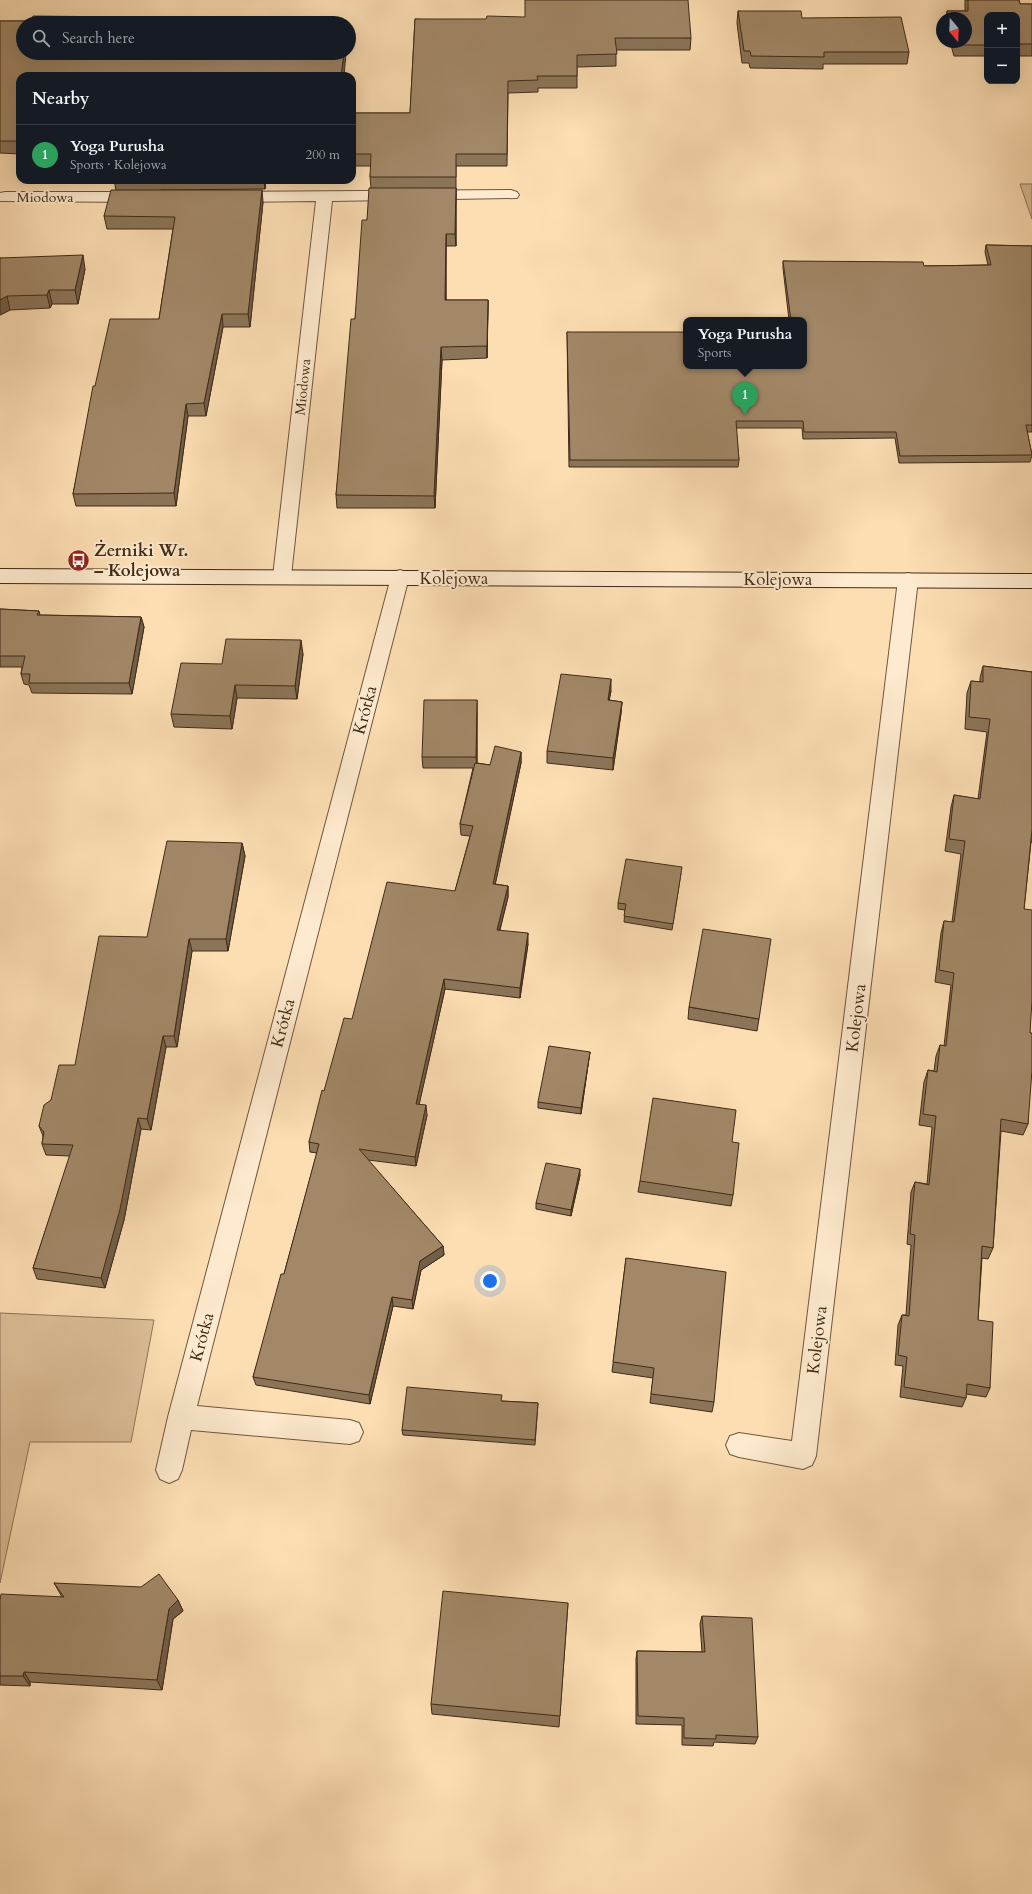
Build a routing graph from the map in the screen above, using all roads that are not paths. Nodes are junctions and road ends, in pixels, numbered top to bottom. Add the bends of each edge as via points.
1 (511, 195) dead end
2 (5, 197) dead end
3 (157, 197) edge
4 (221, 197) edge
5 (324, 197) junction
6 (0, 576) edge
7 (282, 576) junction
8 (400, 577) junction
9 (908, 580) junction
10 (1032, 580) edge
11 (181, 1417) junction
12 (350, 1432) dead end
13 (739, 1445) dead end
14 (169, 1470) dead end

1 - 5 street
2 - 3 street, Miodowa
4 - 5 street
5 - 7 street, Miodowa
6 - 7 street, Kolejowa
7 - 8 street, Kolejowa
8 - 9 street, Kolejowa
8 - 11 street, Krótka
9 - 10 street, Kolejowa
9 - 13 street, Kolejowa via 803,1456
11 - 12 street
11 - 14 street, Krótka

